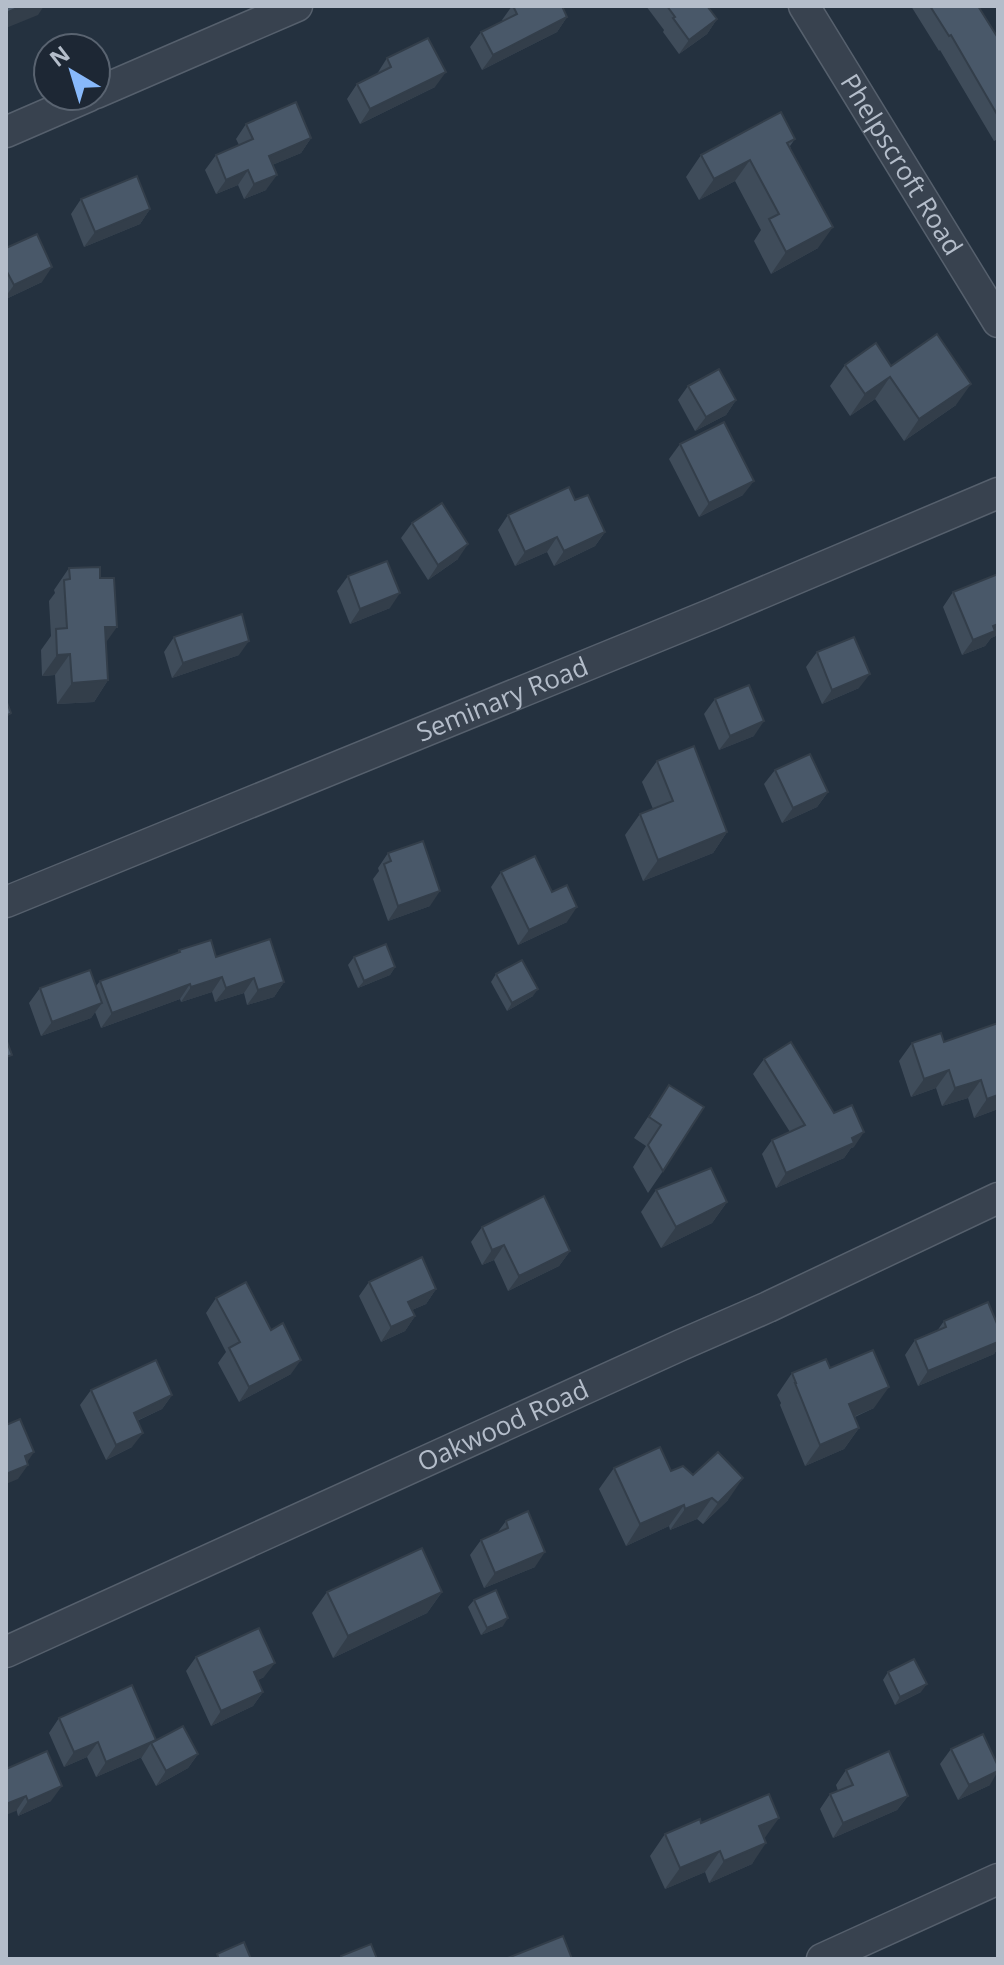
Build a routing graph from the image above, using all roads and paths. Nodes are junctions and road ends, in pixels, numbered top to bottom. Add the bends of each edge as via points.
1 (297, 6) edge
2 (804, 6) edge
3 (112, 86) edge
4 (52, 112) edge
5 (6, 132) edge
6 (998, 322) edge
7 (998, 493) edge
8 (6, 902) edge
9 (998, 1198) edge
10 (6, 1652) edge
11 (998, 1879) edge
12 (822, 1959) edge

1 - 3 street
2 - 6 street, Phelpscroft Road
4 - 5 street
7 - 8 street, Seminary Road
9 - 10 street, Oakwood Road
11 - 12 street

